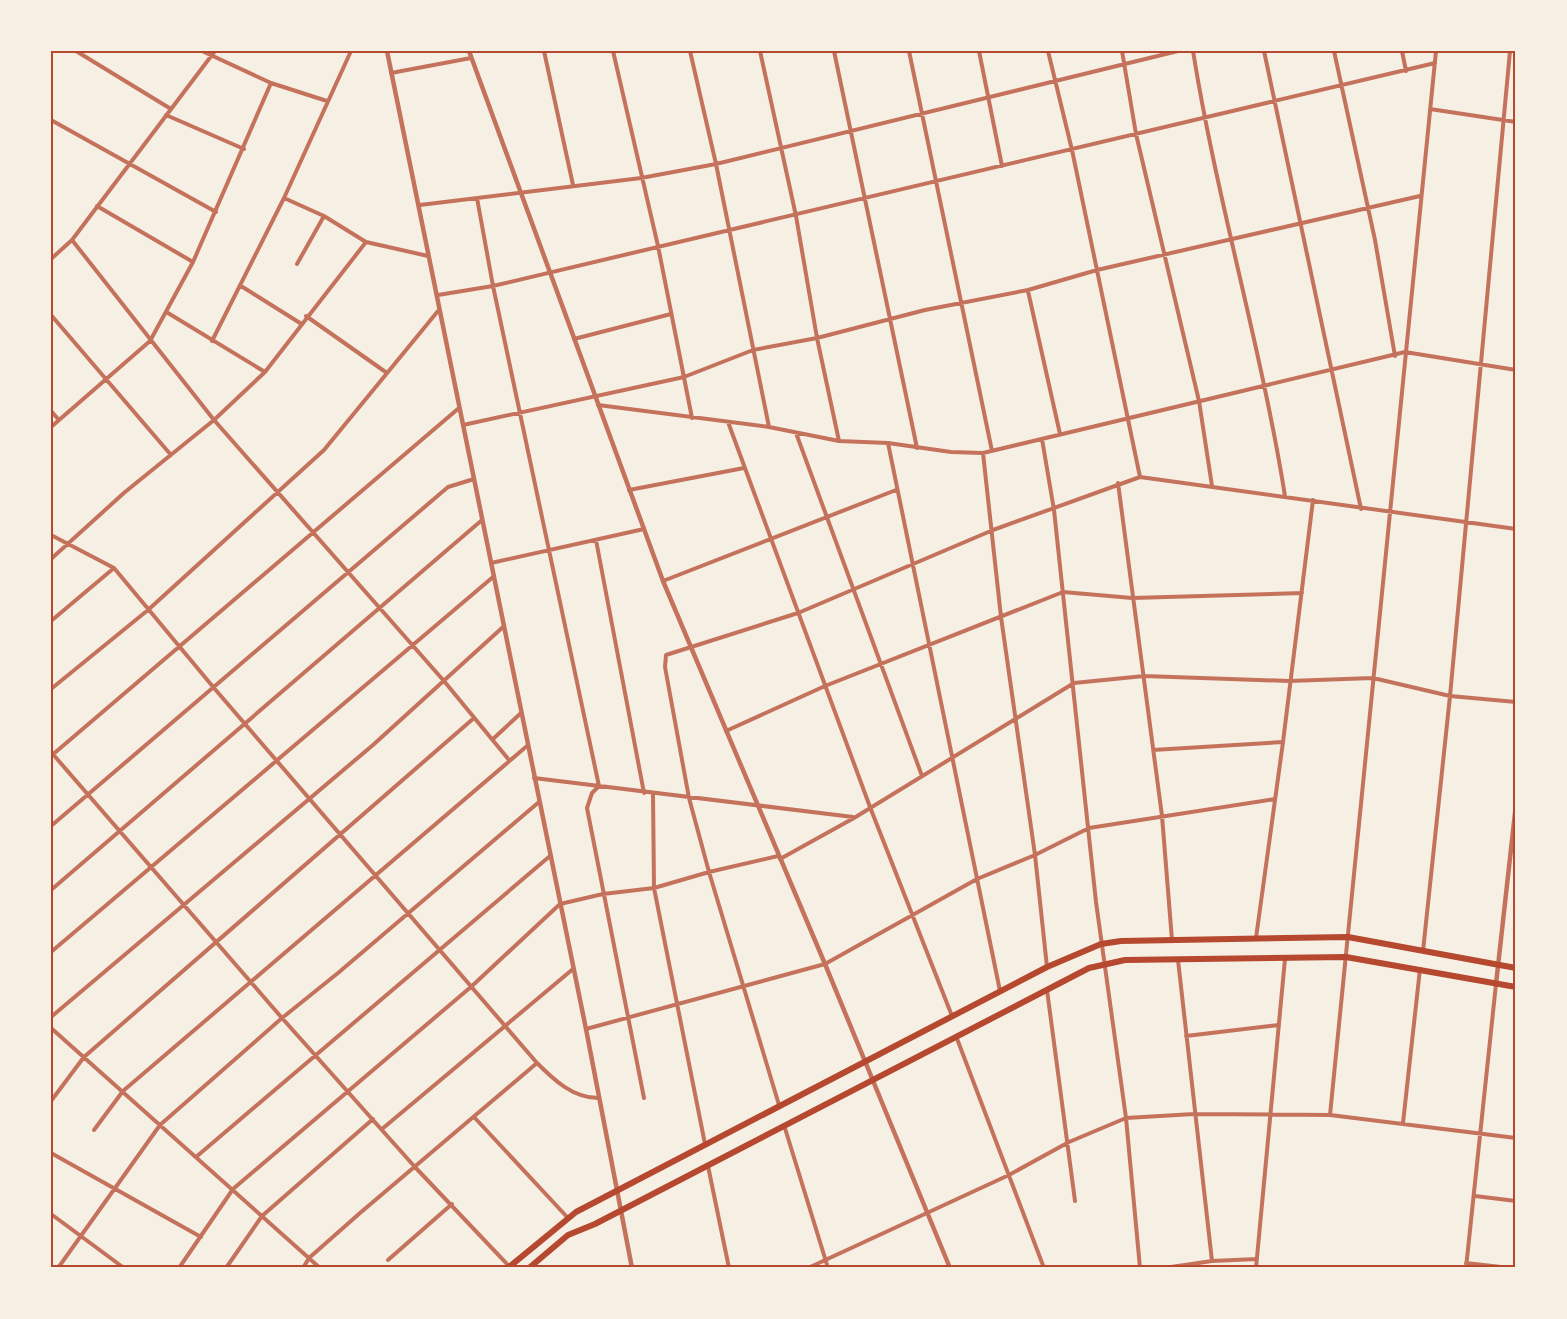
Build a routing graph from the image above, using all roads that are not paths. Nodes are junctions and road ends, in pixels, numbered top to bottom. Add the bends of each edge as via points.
1 (76, 51) edge
2 (202, 51) edge
3 (215, 51) edge
4 (351, 51) edge
5 (387, 51) edge
6 (469, 51) edge
7 (544, 51) edge
8 (613, 51) edge
9 (690, 51) edge
10 (760, 51) edge
11 (834, 51) edge
12 (909, 51) edge
13 (979, 51) edge
14 (1048, 51) edge
15 (1122, 51) edge
16 (1178, 51) edge
17 (1193, 51) edge
18 (1264, 51) edge
19 (1334, 51) edge
20 (1402, 51) edge
21 (1436, 51) edge
22 (1510, 51) edge
23 (211, 56) junction
24 (471, 58) junction
25 (1435, 63) junction
26 (1125, 64) junction
27 (1406, 70) junction
28 (391, 73) junction
29 (1053, 80) junction
30 (271, 83) junction
31 (1341, 87) junction
32 (990, 98) junction
33 (327, 101) junction
34 (1274, 101) junction
35 (171, 109) junction
36 (1430, 109) junction
37 (923, 114) junction
38 (166, 115) junction
39 (1203, 118) junction
40 (51, 120) edge
41 (1503, 120) junction
42 (1516, 122) edge
43 (852, 129) junction
44 (1136, 134) junction
45 (781, 147) junction
46 (244, 149) junction
47 (1072, 150) junction
48 (716, 164) junction
49 (129, 165) junction
50 (1002, 166) junction
51 (641, 177) junction
52 (937, 182) junction
53 (573, 185) junction
54 (521, 192) junction
55 (1420, 196) junction
56 (864, 197) junction
57 (284, 198) junction
58 (477, 198) junction
59 (420, 205) junction
60 (97, 206) junction
61 (1368, 209) junction
62 (216, 212) junction
63 (324, 216) junction
64 (796, 216) junction
65 (1301, 222) junction
66 (729, 229) junction
67 (1231, 237) junction
68 (72, 240) junction
69 (366, 242) junction
70 (658, 246) junction
71 (1165, 254) junction
72 (428, 256) junction
73 (51, 259) edge
74 (194, 262) junction
75 (297, 264) dead end
76 (1097, 270) junction
77 (550, 273) junction
78 (241, 286) junction
79 (493, 286) junction
80 (1028, 290) junction
81 (438, 295) junction
82 (962, 305) junction
83 (438, 311) junction
84 (168, 313) junction
85 (671, 314) junction
86 (51, 315) edge
87 (306, 316) junction
88 (890, 318) junction
89 (300, 323) junction
90 (817, 338) junction
91 (573, 339) junction
92 (150, 341) junction
93 (212, 341) junction
94 (753, 350) junction
95 (1405, 352) junction
96 (1395, 356) junction
97 (1480, 366) junction
98 (1331, 369) junction
99 (1516, 370) edge
100 (265, 372) junction
101 (387, 373) junction
102 (684, 377) junction
103 (108, 380) junction
104 (1264, 385) junction
105 (594, 396) junction
106 (1199, 400) junction
107 (598, 405) junction
108 (459, 408) junction
109 (51, 411) edge
110 (520, 412) junction
111 (692, 418) junction
112 (1128, 418) junction
113 (59, 420) junction
114 (214, 420) junction
115 (728, 422) junction
116 (462, 425) junction
117 (51, 427) edge
118 (769, 427) junction
119 (795, 433) junction
120 (1060, 434) junction
121 (1042, 439) junction
122 (839, 441) junction
123 (888, 443) junction
124 (917, 448) junction
125 (992, 450) junction
126 (983, 453) junction
127 (171, 455) junction
128 (744, 468) junction
129 (1140, 477) junction
130 (474, 479) junction
131 (1118, 483) junction
132 (1212, 486) junction
133 (630, 490) junction
134 (896, 490) junction
135 (277, 494) junction
136 (1285, 496) junction
137 (1312, 500) junction
138 (1361, 508) junction
139 (1054, 510) junction
140 (1389, 510) junction
141 (827, 516) junction
142 (482, 520) junction
143 (1465, 521) junction
144 (644, 529) junction
145 (1516, 529) edge
146 (993, 530) junction
147 (314, 533) junction
148 (51, 535) edge
149 (771, 538) junction
150 (596, 540) junction
151 (70, 543) junction
152 (549, 551) junction
153 (51, 559) edge
154 (490, 563) junction
155 (912, 564) junction
156 (114, 568) junction
157 (349, 572) junction
158 (493, 577) junction
159 (663, 581) junction
160 (854, 589) junction
161 (1063, 592) junction
162 (1302, 592) junction
163 (1132, 598) junction
164 (381, 609) junction
165 (148, 610) junction
166 (798, 613) junction
167 (1001, 617) junction
168 (51, 621) edge
169 (503, 627) junction
170 (412, 645) junction
171 (179, 646) junction
172 (928, 646) junction
173 (691, 647) junction
174 (881, 665) junction
175 (1144, 676) junction
176 (1372, 678) junction
177 (444, 681) junction
178 (1289, 681) junction
179 (1074, 682) junction
180 (825, 686) junction
181 (214, 688) junction
182 (51, 689) edge
183 (1450, 696) junction
184 (1516, 702) edge
185 (521, 713) junction
186 (474, 718) junction
187 (1014, 720) junction
188 (245, 725) junction
189 (726, 731) junction
190 (493, 739) junction
191 (1283, 742) junction
192 (527, 746) junction
193 (1153, 750) junction
194 (52, 754) edge
195 (951, 758) junction
196 (509, 760) junction
197 (278, 761) junction
198 (922, 776) junction
199 (534, 778) junction
200 (599, 786) junction
201 (644, 793) junction
202 (88, 794) junction
203 (654, 795) junction
204 (309, 798) junction
205 (689, 798) junction
206 (1275, 800) junction
207 (539, 802) junction
208 (1516, 804) edge
209 (757, 807) junction
210 (870, 807) junction
211 (1162, 816) junction
212 (854, 818) junction
213 (51, 826) edge
214 (1089, 828) junction
215 (121, 832) junction
216 (340, 834) junction
217 (1035, 855) junction
218 (550, 856) junction
219 (779, 858) junction
220 (152, 868) junction
221 (709, 872) junction
222 (375, 875) junction
223 (977, 879) junction
224 (654, 888) junction
225 (51, 890) edge
226 (603, 894) junction
227 (560, 904) junction
228 (184, 905) junction
229 (407, 913) junction
230 (913, 916) junction
231 (1348, 937) junction
232 (1255, 939) junction
233 (1172, 940) junction
234 (218, 942) junction
235 (1101, 944) junction
236 (440, 950) junction
237 (1423, 951) junction
238 (51, 952) edge
239 (1346, 957) junction
240 (1284, 959) junction
241 (1178, 960) junction
242 (825, 964) junction
243 (1104, 964) junction
244 (1498, 964) junction
245 (1047, 967) junction
246 (1516, 968) edge
247 (573, 969) junction
248 (1420, 969) junction
249 (250, 980) junction
250 (1496, 984) junction
251 (472, 986) junction
252 (745, 986) junction
253 (1516, 987) edge
254 (1047, 990) junction
255 (1000, 992) junction
256 (679, 1005) junction
257 (51, 1017) edge
258 (630, 1017) junction
259 (952, 1017) junction
260 (282, 1018) junction
261 (506, 1025) junction
262 (1279, 1025) junction
263 (51, 1028) edge
264 (586, 1029) junction
265 (956, 1036) junction
266 (1186, 1036) junction
267 (315, 1056) junction
268 (84, 1057) junction
269 (863, 1061) junction
270 (537, 1063) junction
271 (871, 1079) junction
272 (123, 1091) junction
273 (347, 1091) junction
274 (598, 1098) junction
275 (644, 1098) dead end
276 (51, 1101) edge
277 (779, 1106) junction
278 (1194, 1114) junction
279 (1269, 1115) junction
280 (1330, 1115) junction
281 (474, 1117) junction
282 (1126, 1118) junction
283 (373, 1119) junction
284 (1403, 1123) junction
285 (784, 1124) junction
286 (160, 1125) junction
287 (382, 1129) junction
288 (94, 1130) dead end
289 (1481, 1134) junction
290 (1516, 1138) edge
291 (1069, 1142) junction
292 (705, 1144) junction
293 (51, 1153) edge
294 (196, 1157) junction
295 (708, 1163) junction
296 (414, 1166) junction
297 (1009, 1175) junction
298 (116, 1188) junction
299 (233, 1189) junction
300 (616, 1191) junction
301 (1475, 1196) junction
302 (1075, 1201) dead end
303 (1516, 1201) edge
304 (452, 1204) junction
305 (620, 1210) junction
306 (51, 1214) edge
307 (927, 1214) junction
308 (262, 1216) junction
309 (568, 1218) junction
310 (81, 1236) junction
311 (201, 1237) junction
312 (309, 1258) junction
313 (825, 1258) junction
314 (1257, 1259) junction
315 (388, 1260) dead end
316 (1212, 1261) junction
317 (1466, 1266) edge
318 (508, 1267) edge
319 (58, 1268) edge
320 (124, 1268) edge
321 (179, 1268) edge
322 (226, 1268) edge
323 (303, 1268) edge
324 (320, 1268) edge
325 (529, 1268) edge
326 (632, 1268) edge
327 (729, 1268) edge
328 (808, 1268) edge
329 (828, 1268) edge
330 (950, 1268) edge
331 (1044, 1268) edge
332 (1140, 1268) edge
333 (1164, 1268) edge
334 (1256, 1268) edge
335 (1510, 1268) edge

1 - 35 street
2 - 23 street
3 - 23 street
4 - 33 street
5 - 28 street
6 - 24 street
7 - 53 street
8 - 51 street
9 - 48 street
10 - 45 street
11 - 43 street
12 - 37 street
13 - 32 street
14 - 29 street
15 - 26 street
16 - 26 street
17 - 39 street
18 - 34 street
19 - 31 street
20 - 27 street
21 - 25 street
22 - 41 street
23 - 30 street
23 - 35 street
24 - 28 street
24 - 54 street
25 - 27 street
25 - 36 street
26 - 29 street
26 - 44 street
27 - 31 street
28 - 59 street
29 - 32 street
29 - 47 street
30 - 33 street
30 - 46 street
31 - 34 street
31 - 61 street
32 - 37 street
32 - 50 street
33 - 57 street
34 - 39 street
34 - 65 street
35 - 38 street
36 - 41 street
36 - 55 street
37 - 43 street
37 - 52 street
38 - 46 street
38 - 49 street
39 - 44 street
39 - 67 street
40 - 49 street
41 - 42 street
41 - 97 street
43 - 45 street
43 - 56 street
44 - 47 street
44 - 71 street
45 - 48 street
45 - 64 street
46 - 62 street
47 - 50 street
47 - 76 street
48 - 51 street
48 - 66 street
49 - 60 street
49 - 62 street
50 - 52 street
51 - 53 street
51 - 70 street
52 - 56 street
52 - 82 street
53 - 54 street
54 - 58 street
54 - 77 street
55 - 61 street
55 - 95 street
56 - 64 street
56 - 88 street
57 - 63 street
57 - 78 street
58 - 59 street
58 - 79 street
59 - 72 street
60 - 68 street
60 - 74 street
61 - 65 street
61 - 96 street
62 - 74 street
63 - 69 street
63 - 75 street
64 - 66 street
64 - 90 street
65 - 67 street
65 - 98 street
66 - 70 street
66 - 94 street
67 - 71 street
67 - 104 street
68 - 73 street
68 - 92 street
69 - 72 street
69 - 87 street
70 - 77 street
70 - 85 street
71 - 76 street
71 - 106 street
72 - 81 street
74 - 84 street
76 - 80 street
76 - 112 street
77 - 79 street
77 - 91 street
78 - 89 street
78 - 93 street
79 - 81 street
79 - 110 street
80 - 82 street
80 - 120 street
81 - 83 street
82 - 88 street
82 - 125 street
83 - 101 street
83 - 108 street
84 - 92 street
84 - 93 street
85 - 91 street
85 - 102 street
86 - 103 street
87 - 89 street
87 - 101 street
88 - 90 street
88 - 124 street
89 - 100 street
90 - 94 street
90 - 122 street
91 - 105 street
92 - 103 street
92 - 114 street
93 - 100 street
94 - 102 street
94 - 118 street
95 - 96 street
95 - 97 street
95 - 140 street
96 - 98 street
97 - 99 street
97 - 143 street
98 - 104 street
98 - 138 street
100 - 114 street
101 - 135 street via 334,439
102 - 105 street
102 - 111 street
103 - 113 street
103 - 127 street
104 - 106 street
104 - 136 street
105 - 107 street
105 - 110 street
106 - 112 street
106 - 132 street
107 - 111 street
107 - 133 street
108 - 116 street
108 - 147 street
109 - 113 street
110 - 116 street
110 - 152 street
111 - 115 street
112 - 120 street
112 - 129 street
113 - 117 street
114 - 127 street
114 - 135 street
115 - 118 street
115 - 128 street
116 - 130 street
118 - 119 street
119 - 122 street
119 - 141 street
120 - 121 street
121 - 125 street
121 - 139 street
122 - 123 street
123 - 124 street
123 - 134 street
124 - 126 street
125 - 126 street
126 - 146 street
127 - 151 street
128 - 133 street
128 - 149 street
129 - 131 street
129 - 132 street
130 - 142 street
130 - 157 street via 448,487
131 - 139 street
131 - 163 street
132 - 136 street
133 - 144 street
134 - 141 street
134 - 155 street
135 - 147 street
135 - 165 street
136 - 137 street
137 - 138 street
137 - 162 street
138 - 140 street
139 - 146 street
139 - 161 street
140 - 143 street
140 - 176 street
141 - 149 street
141 - 160 street
142 - 154 street
142 - 164 street
143 - 145 street
143 - 183 street
144 - 150 street
144 - 159 street
146 - 155 street
146 - 167 street
147 - 157 street
147 - 171 street
148 - 151 street
149 - 159 street
149 - 166 street
150 - 152 street
150 - 201 street
151 - 153 street
151 - 156 street
152 - 154 street
152 - 200 street
154 - 158 street
155 - 160 street
155 - 172 street
156 - 165 street
156 - 168 street
157 - 164 street
157 - 181 street
158 - 169 street
158 - 170 street
159 - 173 street
160 - 166 street
160 - 174 street
161 - 163 street
161 - 167 street
161 - 179 street
162 - 163 street
162 - 178 street
163 - 175 street
164 - 170 street
164 - 188 street
165 - 171 street
165 - 182 street
166 - 173 street
166 - 180 street
167 - 172 street
167 - 187 street
169 - 177 street
169 - 185 street
170 - 177 street
170 - 197 street
171 - 181 street
171 - 194 street
172 - 174 street
172 - 195 street
173 - 189 street
173 - 205 street via 666,655 664,667
174 - 180 street
174 - 198 street
175 - 178 street
175 - 179 street
175 - 193 street
176 - 178 street
176 - 183 street
176 - 231 street
177 - 186 street
177 - 204 street
178 - 191 street
179 - 187 street
179 - 214 street
180 - 189 street
180 - 210 street
181 - 188 street
181 - 202 street
183 - 184 street
183 - 237 street
185 - 190 street
185 - 192 street
186 - 190 street
186 - 216 street
187 - 195 street
187 - 217 street
188 - 197 street
188 - 215 street
189 - 209 street
190 - 196 street
191 - 193 street
191 - 206 street
192 - 196 street
192 - 199 street
193 - 211 street
194 - 202 street
195 - 198 street
195 - 223 street
196 - 222 street
197 - 204 street
197 - 220 street
198 - 210 street
199 - 200 street
199 - 207 street
200 - 201 street
200 - 226 street via 587,808
201 - 203 street
202 - 213 street
202 - 215 street
203 - 205 street
203 - 224 street
204 - 216 street
204 - 228 street
205 - 209 street
205 - 221 street
206 - 211 street
206 - 232 street
207 - 218 street
207 - 229 street
208 - 244 street
209 - 212 street
209 - 219 street
210 - 212 street
210 - 230 street
211 - 214 street
211 - 233 street
212 - 219 street
214 - 217 street
214 - 235 street
215 - 220 street
215 - 225 street
216 - 222 street
216 - 234 street
217 - 223 street
217 - 245 street
218 - 227 street
218 - 236 street
219 - 221 street
219 - 242 street
220 - 228 street
220 - 238 street
221 - 224 street
221 - 252 street
222 - 229 street
222 - 249 street
223 - 230 street
223 - 255 street
224 - 226 street
224 - 256 street
226 - 227 street
226 - 258 street
227 - 247 street
227 - 251 street
228 - 234 street
228 - 257 street
229 - 236 street
229 - 260 street
230 - 242 street
230 - 259 street
231 - 232 highway
231 - 237 highway
231 - 239 street
232 - 233 highway
233 - 235 highway
234 - 249 street
234 - 268 street
235 - 243 street
235 - 245 highway
236 - 251 street
236 - 267 street
237 - 244 highway
239 - 240 highway
239 - 248 highway
239 - 280 street
240 - 241 highway
240 - 262 street
241 - 243 highway
241 - 266 street
242 - 252 street
242 - 269 street
243 - 254 highway
243 - 282 street
244 - 246 highway
244 - 250 street
245 - 255 highway
247 - 261 street
247 - 264 street
248 - 250 highway
248 - 284 street
249 - 260 street
249 - 272 street
250 - 253 highway
250 - 289 street
251 - 261 street
251 - 273 street
252 - 256 street
252 - 277 street
254 - 265 highway
254 - 291 street
255 - 259 highway
256 - 258 street
256 - 292 street
258 - 264 street
258 - 275 street
259 - 269 highway
260 - 267 street
260 - 286 street
261 - 270 street
261 - 287 street
262 - 266 street
262 - 279 street
263 - 268 street
264 - 274 street
265 - 271 highway
265 - 297 street
266 - 278 street
267 - 273 street
267 - 294 street
268 - 272 street
268 - 276 street
269 - 271 street
269 - 277 highway
270 - 274 street via 566,1088
270 - 281 street
271 - 285 highway
271 - 307 street
272 - 286 street
272 - 288 street
273 - 283 street
273 - 299 street
274 - 300 street
277 - 292 highway
278 - 279 street
278 - 282 street
278 - 316 street
279 - 280 street
279 - 314 street
280 - 284 street
281 - 296 street
281 - 309 street
282 - 291 street
282 - 332 street
283 - 287 street
283 - 308 street
284 - 289 street
285 - 295 highway
285 - 313 street
286 - 294 street
286 - 298 street
287 - 296 street
289 - 290 street
289 - 301 street
291 - 297 street
291 - 302 street
292 - 300 highway
293 - 298 street
294 - 299 street
295 - 305 highway
295 - 327 street
296 - 304 street
296 - 312 street
297 - 307 street
297 - 331 street
298 - 310 street
298 - 311 street
299 - 308 street
299 - 311 street
300 - 305 street
300 - 309 highway
301 - 303 street
301 - 317 street
304 - 315 street
304 - 318 street
305 - 325 highway via 568,1235
305 - 326 street
306 - 310 street
307 - 313 street
307 - 330 street
308 - 312 street
308 - 322 street
309 - 318 highway
310 - 319 street
310 - 320 street
311 - 321 street
312 - 323 street
312 - 324 street
313 - 328 street
313 - 329 street
314 - 316 street
314 - 334 street
316 - 333 street
317 - 335 street

